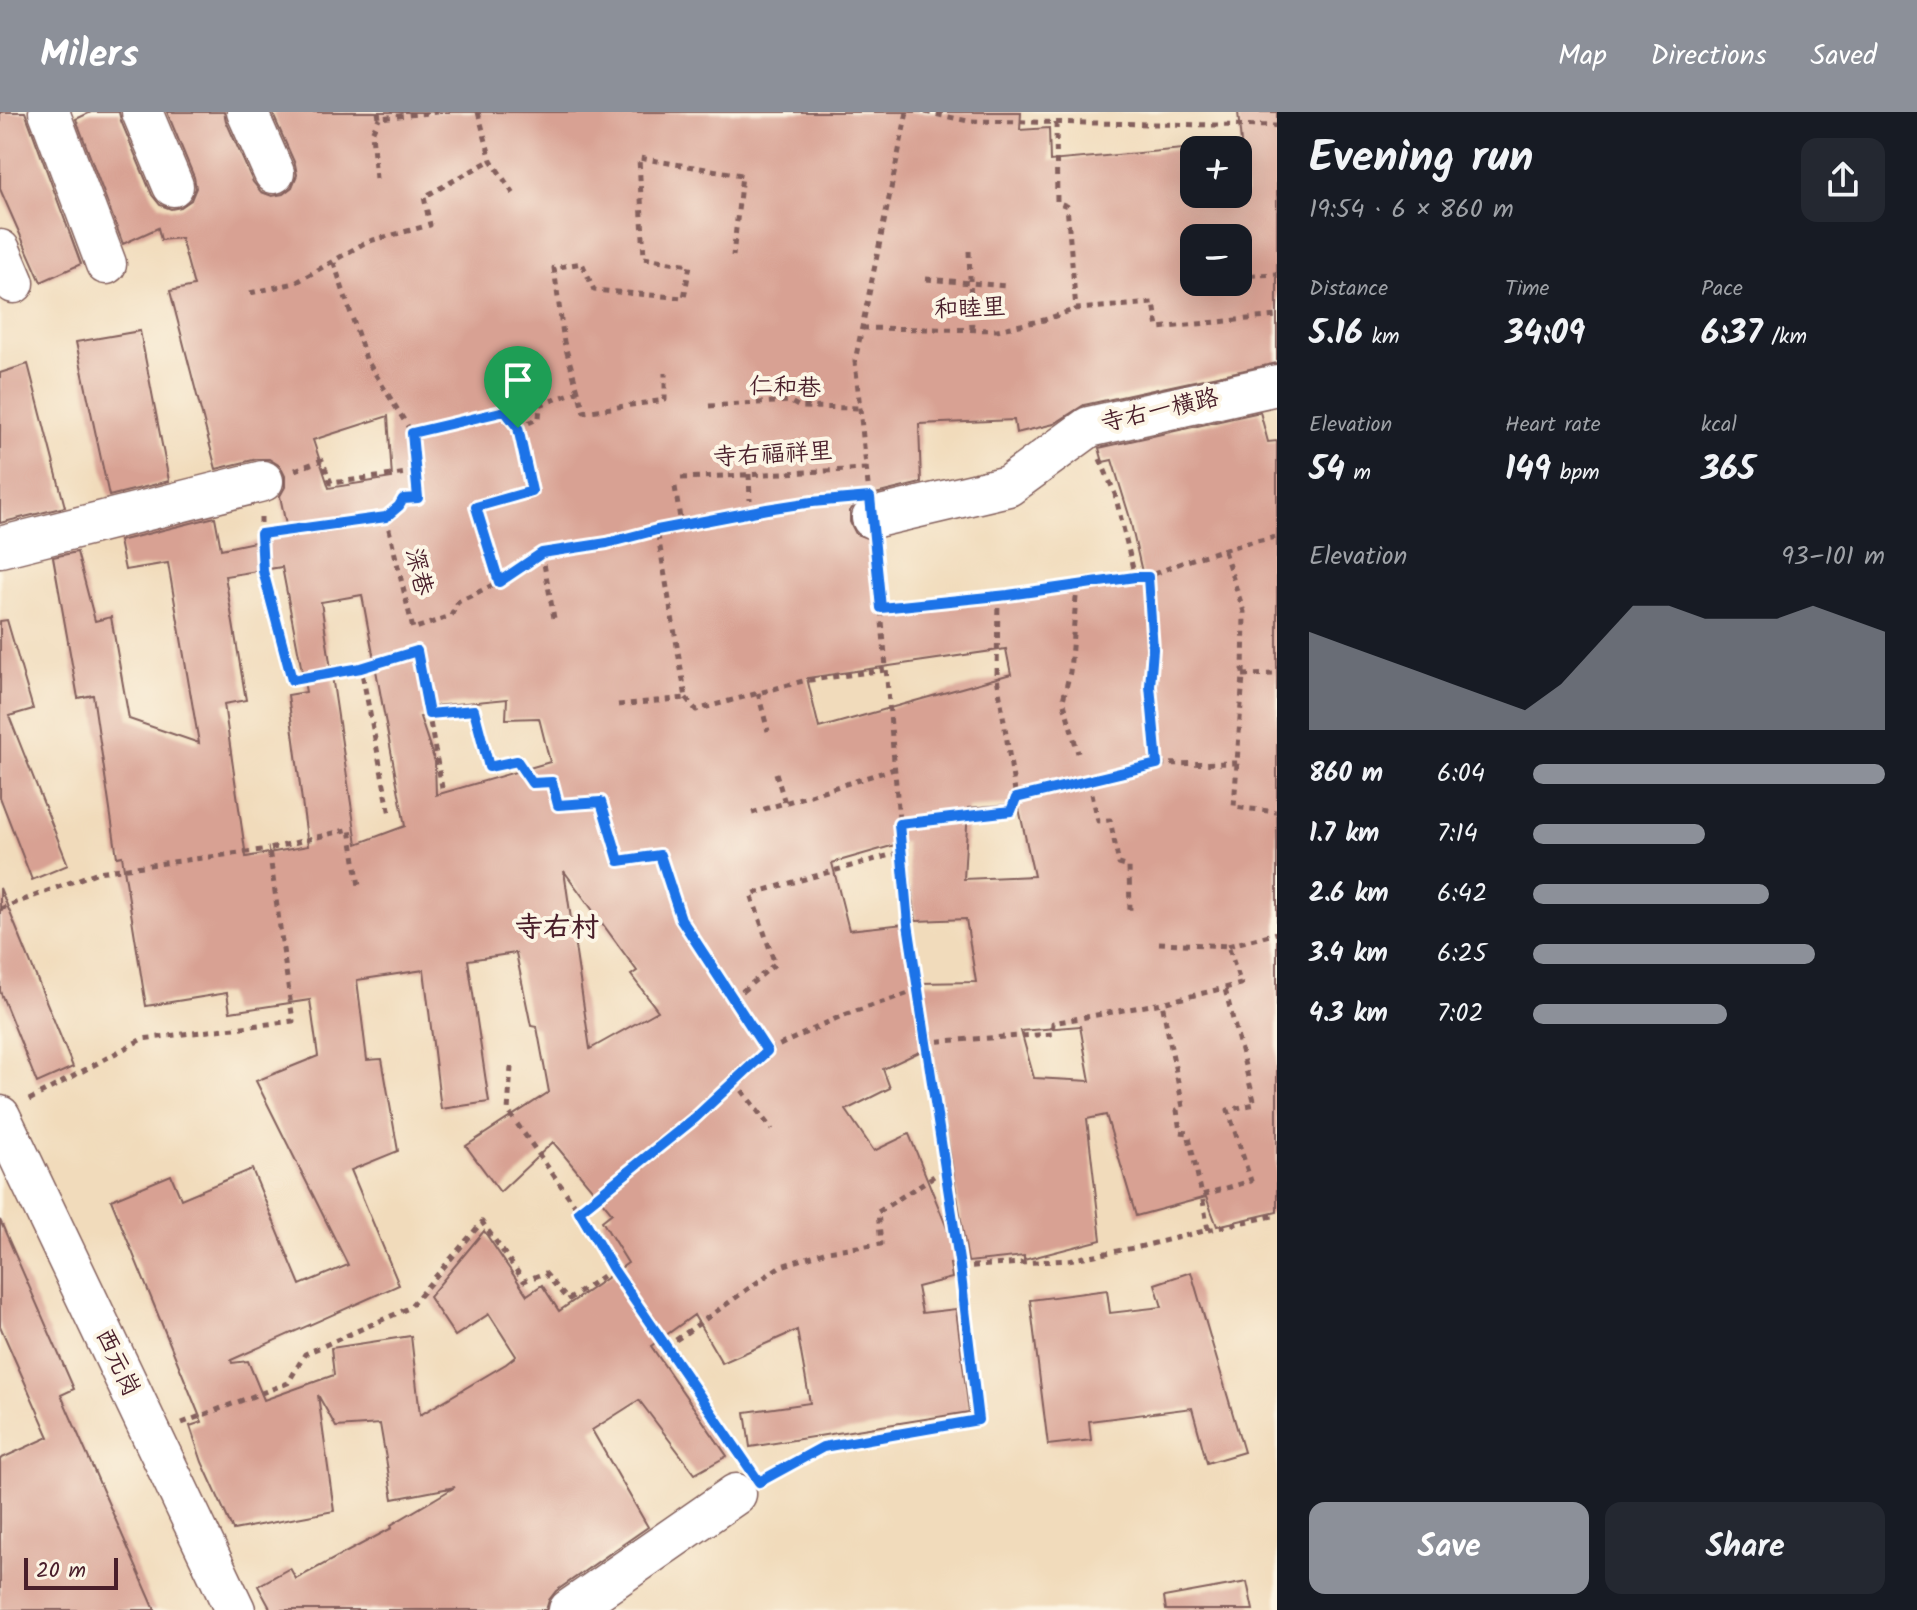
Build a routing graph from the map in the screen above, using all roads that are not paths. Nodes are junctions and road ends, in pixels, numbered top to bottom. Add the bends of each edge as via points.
1 (49, 112) edge
2 (142, 112) edge
3 (247, 112) edge
4 (274, 173) dead end
5 (173, 186) dead end
6 (106, 264) dead end
7 (1277, 385) edge
8 (263, 481) road end
9 (871, 508) road end
10 (0, 547) edge
11 (0, 1116) edge
12 (748, 1488) road end
13 (235, 1610) edge
14 (569, 1610) edge

1 - 6 street
2 - 5 street
3 - 4 street
7 - 9 street, 寺右一横路 via 1089,427 1008,486
8 - 10 street
11 - 13 street, 西元岗
12 - 14 street

